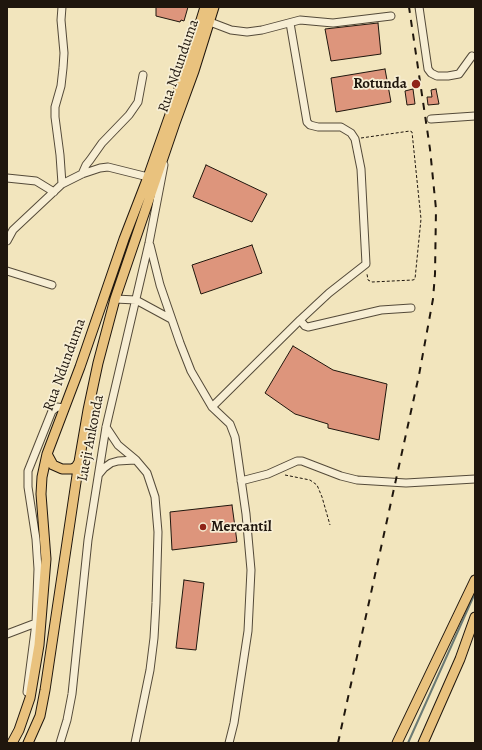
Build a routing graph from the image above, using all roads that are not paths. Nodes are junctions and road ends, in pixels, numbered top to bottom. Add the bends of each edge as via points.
1 (62, 7) edge
2 (205, 7) edge
3 (214, 7) edge
4 (420, 7) edge
5 (391, 16) dead end
6 (210, 22) junction
7 (290, 23) junction
8 (472, 56) dead end
9 (143, 75) dead end
10 (475, 116) edge
11 (431, 119) dead end
12 (169, 142) junction
13 (82, 174) junction
14 (148, 177) junction
15 (7, 178) edge
16 (62, 184) junction
17 (54, 192) junction
18 (7, 241) edge
19 (149, 243) junction
20 (7, 271) edge
21 (52, 285) dead end
22 (115, 300) junction
23 (136, 300) junction
24 (411, 308) dead end
25 (171, 318) junction
26 (300, 320) junction
27 (98, 363) joint
28 (212, 407) junction
29 (64, 408) junction
30 (106, 427) junction
31 (47, 454) junction
32 (136, 460) junction
33 (79, 462) junction
34 (98, 477) junction
35 (475, 479) edge
36 (241, 481) junction
37 (475, 580) edge
38 (475, 617) edge
39 (36, 623) junction
40 (7, 634) edge
41 (10, 743) edge
42 (28, 743) edge
43 (60, 743) edge
44 (135, 743) edge
45 (229, 743) edge
46 (397, 743) edge
47 (423, 743) edge

1 - 16 street via 63,68 55,112
2 - 14 main road, Rua Ndunduma via 186,72
3 - 6 main road, Rua Ndunduma
4 - 8 street via 428,69 431,73 437,76 459,74
5 - 7 street via 333,23 308,20
6 - 7 street via 231,30 247,32
6 - 12 main road, Rua Ndunduma
7 - 26 street via 307,122 310,125 341,127 355,139 361,169 366,264
9 - 13 street via 138,102 102,143
10 - 11 street
12 - 19 street, Lueji Ankonda
12 - 22 main road, Rua Ndunduma
13 - 14 street via 108,167
13 - 16 street
14 - 29 main road, Rua Ndunduma
15 - 17 street via 36,181
16 - 17 street
17 - 18 street via 13,230
19 - 23 street, Lueji Ankonda
19 - 25 street
20 - 21 street
22 - 23 street
22 - 27 main road, Rua Ndunduma
23 - 25 street
23 - 30 street, Lueji Ankonda
24 - 26 street via 381,310 308,326
25 - 28 street via 191,371
26 - 28 street
27 - 33 main road, Lueji Ankonda
28 - 36 street via 232,429
29 - 31 main road, Rua Ndunduma
29 - 39 street via 57,407 52,411 28,471 38,569
30 - 32 street via 118,445
30 - 34 street, Lueji Ankonda
31 - 33 main road via 54,465 62,470 72,469
31 - 41 main road, Rua Ndunduma via 42,477 46,559 39,645 30,698 19,730
32 - 34 street via 111,463
32 - 44 street via 147,473 152,485 158,532 154,638
33 - 42 main road via 45,690 40,716
34 - 43 street, Lueji Ankonda via 88,540 72,694
35 - 36 street via 406,482 364,480 341,476 297,460 275,471
36 - 45 street via 251,570 250,599 248,631
37 - 46 main road
38 - 47 main road via 460,659
39 - 40 street
39 - 41 street via 25,706

